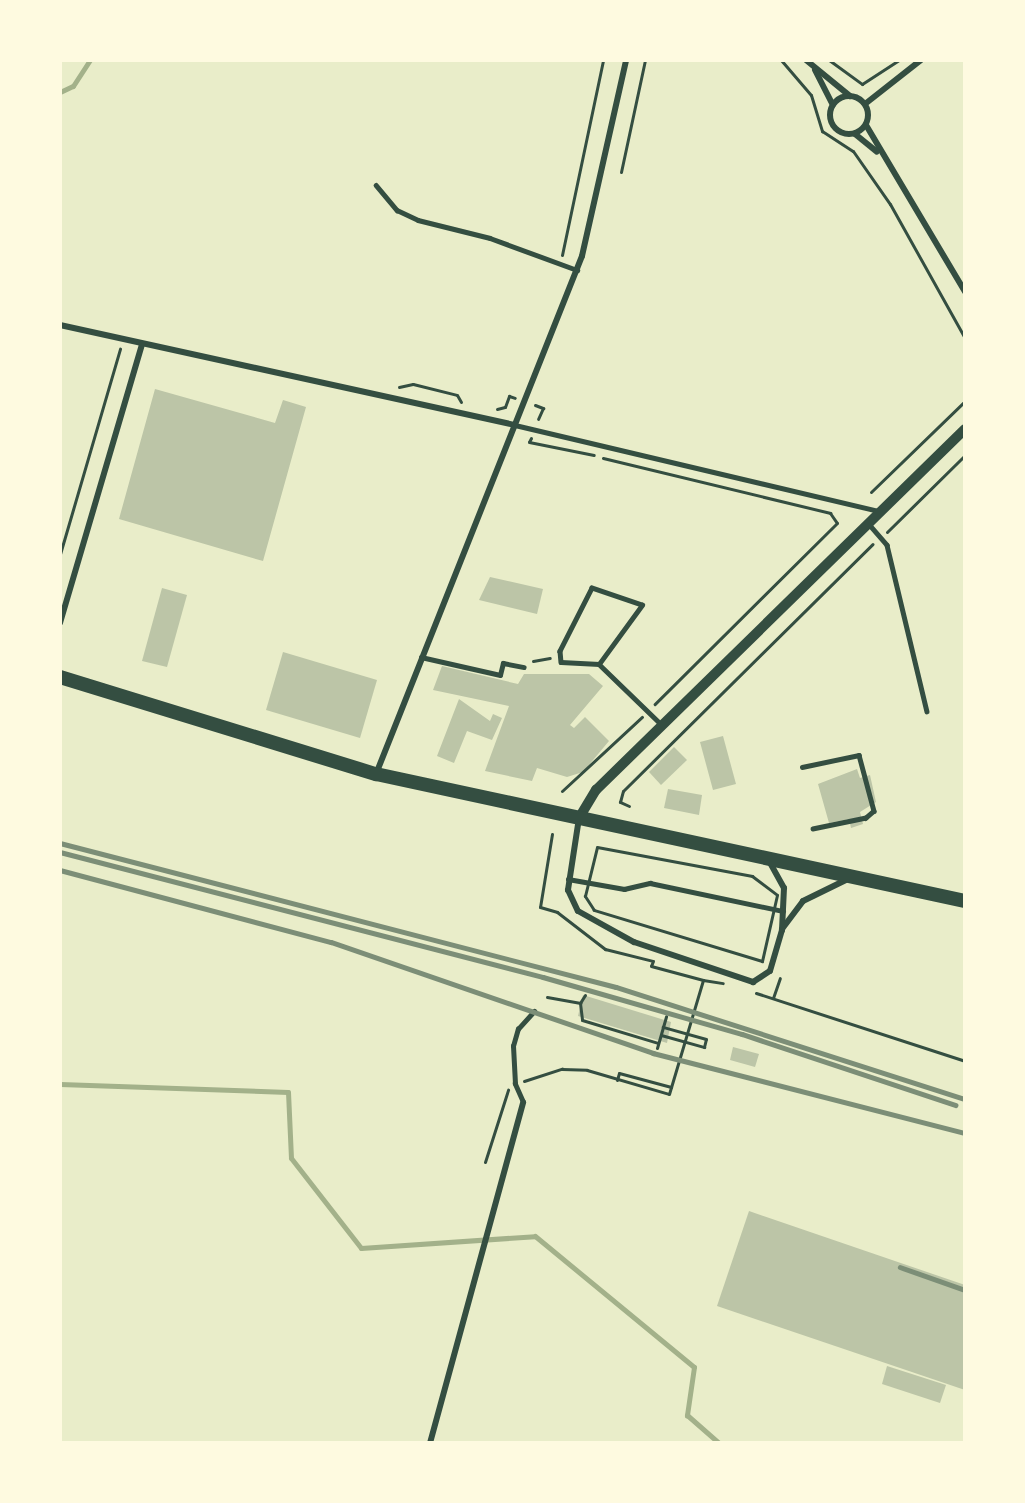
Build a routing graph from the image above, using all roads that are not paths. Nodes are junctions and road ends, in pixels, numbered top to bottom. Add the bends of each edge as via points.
1 (626, 60) edge
2 (806, 60) edge
3 (921, 60) edge
4 (813, 67) junction
5 (850, 96) junction
6 (865, 104) junction
7 (833, 105) junction
8 (866, 125) junction
9 (855, 134) junction
10 (879, 154) junction
11 (376, 185) dead end
12 (577, 270) junction
13 (965, 292) edge
14 (60, 325) edge
15 (142, 344) junction
16 (515, 425) junction
17 (965, 429) edge
18 (880, 512) junction
19 (868, 523) junction
20 (60, 623) edge
21 (421, 657) junction
22 (599, 664) junction
23 (524, 667) road end
24 (60, 677) edge
25 (927, 711) dead end
26 (662, 725) junction
27 (802, 766) dead end
28 (376, 774) junction
29 (579, 818) junction
30 (813, 830) dead end
31 (767, 858) junction
32 (852, 877) junction
33 (568, 879) junction
34 (965, 901) edge
35 (783, 911) junction
36 (782, 930) junction
37 (534, 1011) dead end
38 (523, 1102) joint
39 (430, 1443) edge

1 - 12 street
2 - 4 street
3 - 6 street
4 - 5 street
4 - 7 street
5 - 6 street
5 - 7 street
6 - 8 street
7 - 9 street via 832,124
8 - 9 street
8 - 10 street
9 - 10 street
10 - 13 street
11 - 12 lane via 397,210 418,220 490,238
12 - 16 street
14 - 15 street
15 - 16 street
15 - 20 street
16 - 18 lane
16 - 21 street
17 - 18 street
18 - 19 street
19 - 25 lane via 881,538
19 - 26 street
21 - 23 lane via 500,675 503,663
21 - 28 street
22 - 22 lane via 561,662 560,657 592,588 642,605
22 - 26 lane
24 - 28 main road
26 - 29 street via 596,790
27 - 30 lane via 859,754 874,812 867,818
28 - 29 main road
29 - 31 main road
29 - 33 street
31 - 32 main road
31 - 35 street via 782,882
32 - 34 main road
32 - 36 street via 810,896
33 - 35 lane via 624,889 650,883
33 - 36 street via 574,907 611,933 749,981 768,975
35 - 36 street
37 - 38 lane via 515,1036 515,1084
38 - 39 street

